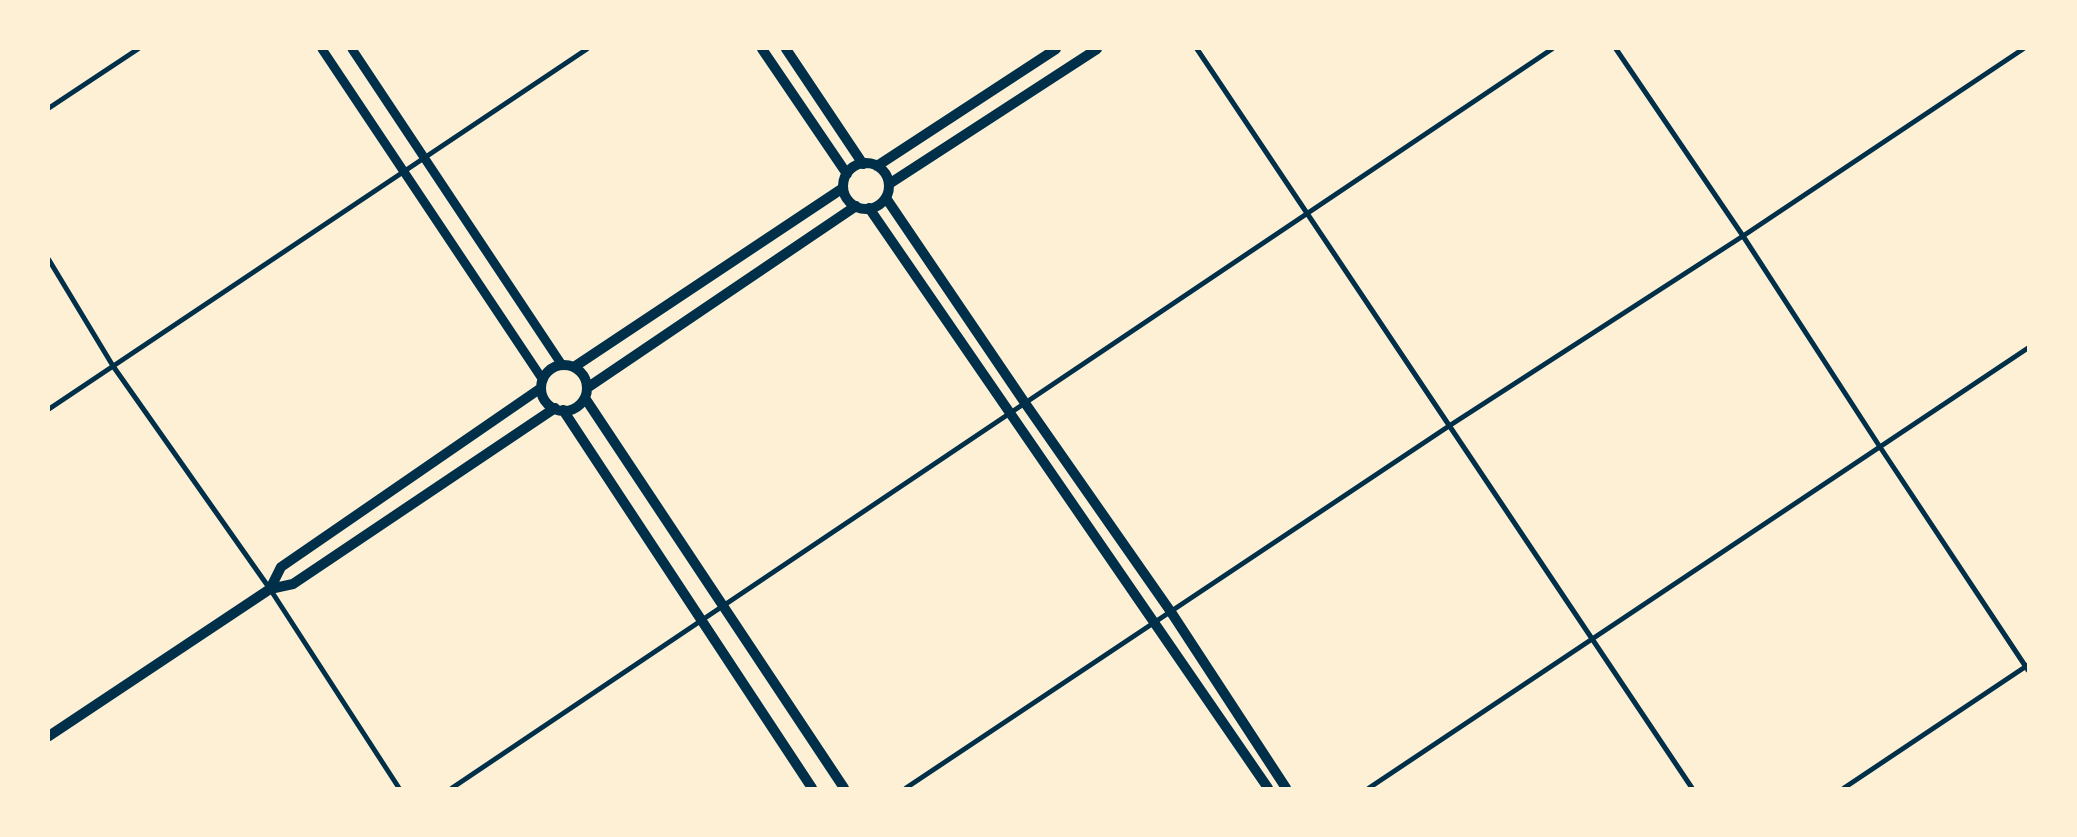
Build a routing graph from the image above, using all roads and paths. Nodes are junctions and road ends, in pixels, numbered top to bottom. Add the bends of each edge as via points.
1 (138, 49) edge
2 (322, 49) edge
3 (352, 49) edge
4 (587, 49) edge
5 (762, 49) edge
6 (786, 49) edge
7 (1056, 49) edge
8 (1097, 49) edge
9 (1197, 49) edge
10 (1552, 49) edge
11 (1616, 49) edge
12 (2023, 49) edge
13 (49, 108) edge
14 (424, 158) junction
15 (863, 164) junction
16 (877, 166) junction
17 (403, 172) junction
18 (847, 174) junction
19 (889, 184) junction
20 (844, 188) junction
21 (886, 198) junction
22 (856, 206) junction
23 (869, 208) junction
24 (1308, 213) junction
25 (1744, 236) junction
26 (49, 260) edge
27 (2028, 348) edge
28 (562, 365) junction
29 (113, 366) junction
30 (574, 367) junction
31 (542, 384) junction
32 (586, 393) junction
33 (1024, 403) junction
34 (49, 409) edge
35 (559, 409) junction
36 (1010, 414) junction
37 (1450, 426) junction
38 (1880, 447) junction
39 (270, 589) junction
40 (723, 607) junction
41 (1171, 612) junction
42 (702, 621) junction
43 (1155, 622) junction
44 (1592, 639) junction
45 (2027, 667) edge
46 (49, 736) edge
47 (400, 788) edge
48 (452, 788) edge
49 (812, 788) edge
50 (844, 788) edge
51 (906, 788) edge
52 (1268, 788) edge
53 (1286, 788) edge
54 (1369, 788) edge
55 (1692, 788) edge
56 (1844, 788) edge

1 - 13 street
2 - 17 street
3 - 14 street
4 - 14 street
5 - 18 main road
6 - 15 main road
7 - 16 main road
8 - 19 main road
9 - 24 street
10 - 24 street
11 - 25 street
12 - 25 street
14 - 17 street
14 - 28 street
15 - 16 main road
15 - 18 main road via 853,167
16 - 19 main road via 885,173
17 - 29 street
17 - 31 street
18 - 20 main road
19 - 21 main road
20 - 22 main road via 846,197
20 - 30 main road
21 - 23 main road
21 - 33 main road
22 - 23 main road
22 - 32 main road
23 - 36 main road
24 - 33 street
24 - 37 street
25 - 37 street
25 - 38 street
26 - 29 street
27 - 38 street
28 - 30 main road
28 - 31 main road via 550,370
29 - 34 street
29 - 39 street
30 - 32 main road via 584,375
31 - 35 main road via 547,402
31 - 39 main road via 281,567
32 - 35 main road via 573,408
32 - 40 main road
33 - 36 street
33 - 41 main road
35 - 39 main road via 293,584
35 - 42 main road
36 - 40 street
36 - 43 main road
37 - 41 street
37 - 44 street
38 - 44 street
38 - 45 street
39 - 46 main road
39 - 47 street
40 - 42 street
40 - 50 main road
41 - 43 street
41 - 53 main road
42 - 48 street
42 - 49 main road
43 - 51 street
43 - 52 main road
44 - 54 street
44 - 55 street
45 - 56 street

